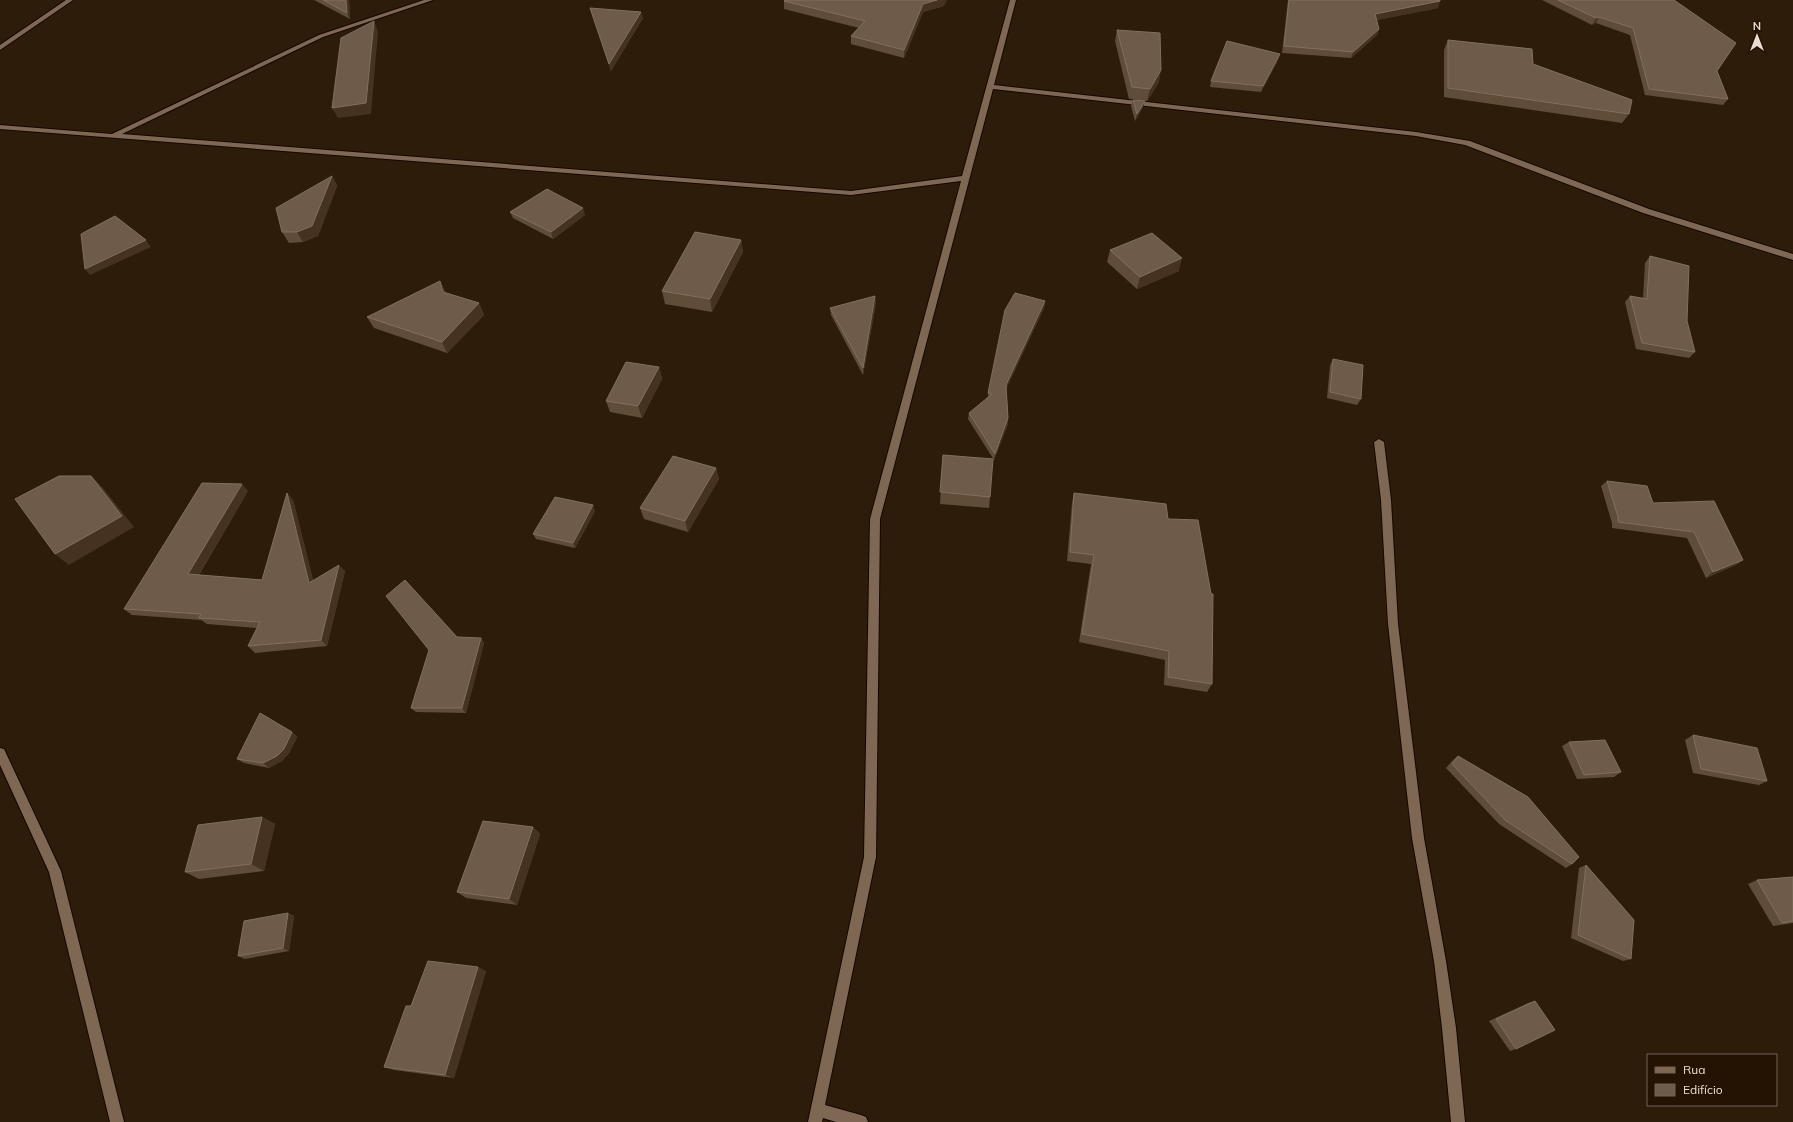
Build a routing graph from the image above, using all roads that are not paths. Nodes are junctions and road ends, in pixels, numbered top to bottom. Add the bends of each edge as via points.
1 (70, 0) edge
2 (430, 0) edge
3 (1013, 0) edge
4 (0, 48) edge
5 (990, 87) junction
6 (0, 127) edge
7 (113, 136) junction
8 (966, 178) junction
9 (1793, 257) edge
10 (1379, 442) dead end
11 (0, 754) edge
12 (816, 1116) edge
13 (117, 1122) edge
14 (861, 1122) edge
15 (1458, 1122) edge

1 - 4 street
2 - 7 street via 321,36
3 - 5 street
5 - 8 street
5 - 9 street via 1416,134 1455,141 1488,150 1646,211
6 - 7 street
7 - 8 street via 851,193
8 - 12 street via 875,519 870,857
10 - 15 street via 1386,500 1393,624 1418,838 1442,976
11 - 13 street via 55,872
12 - 14 street

